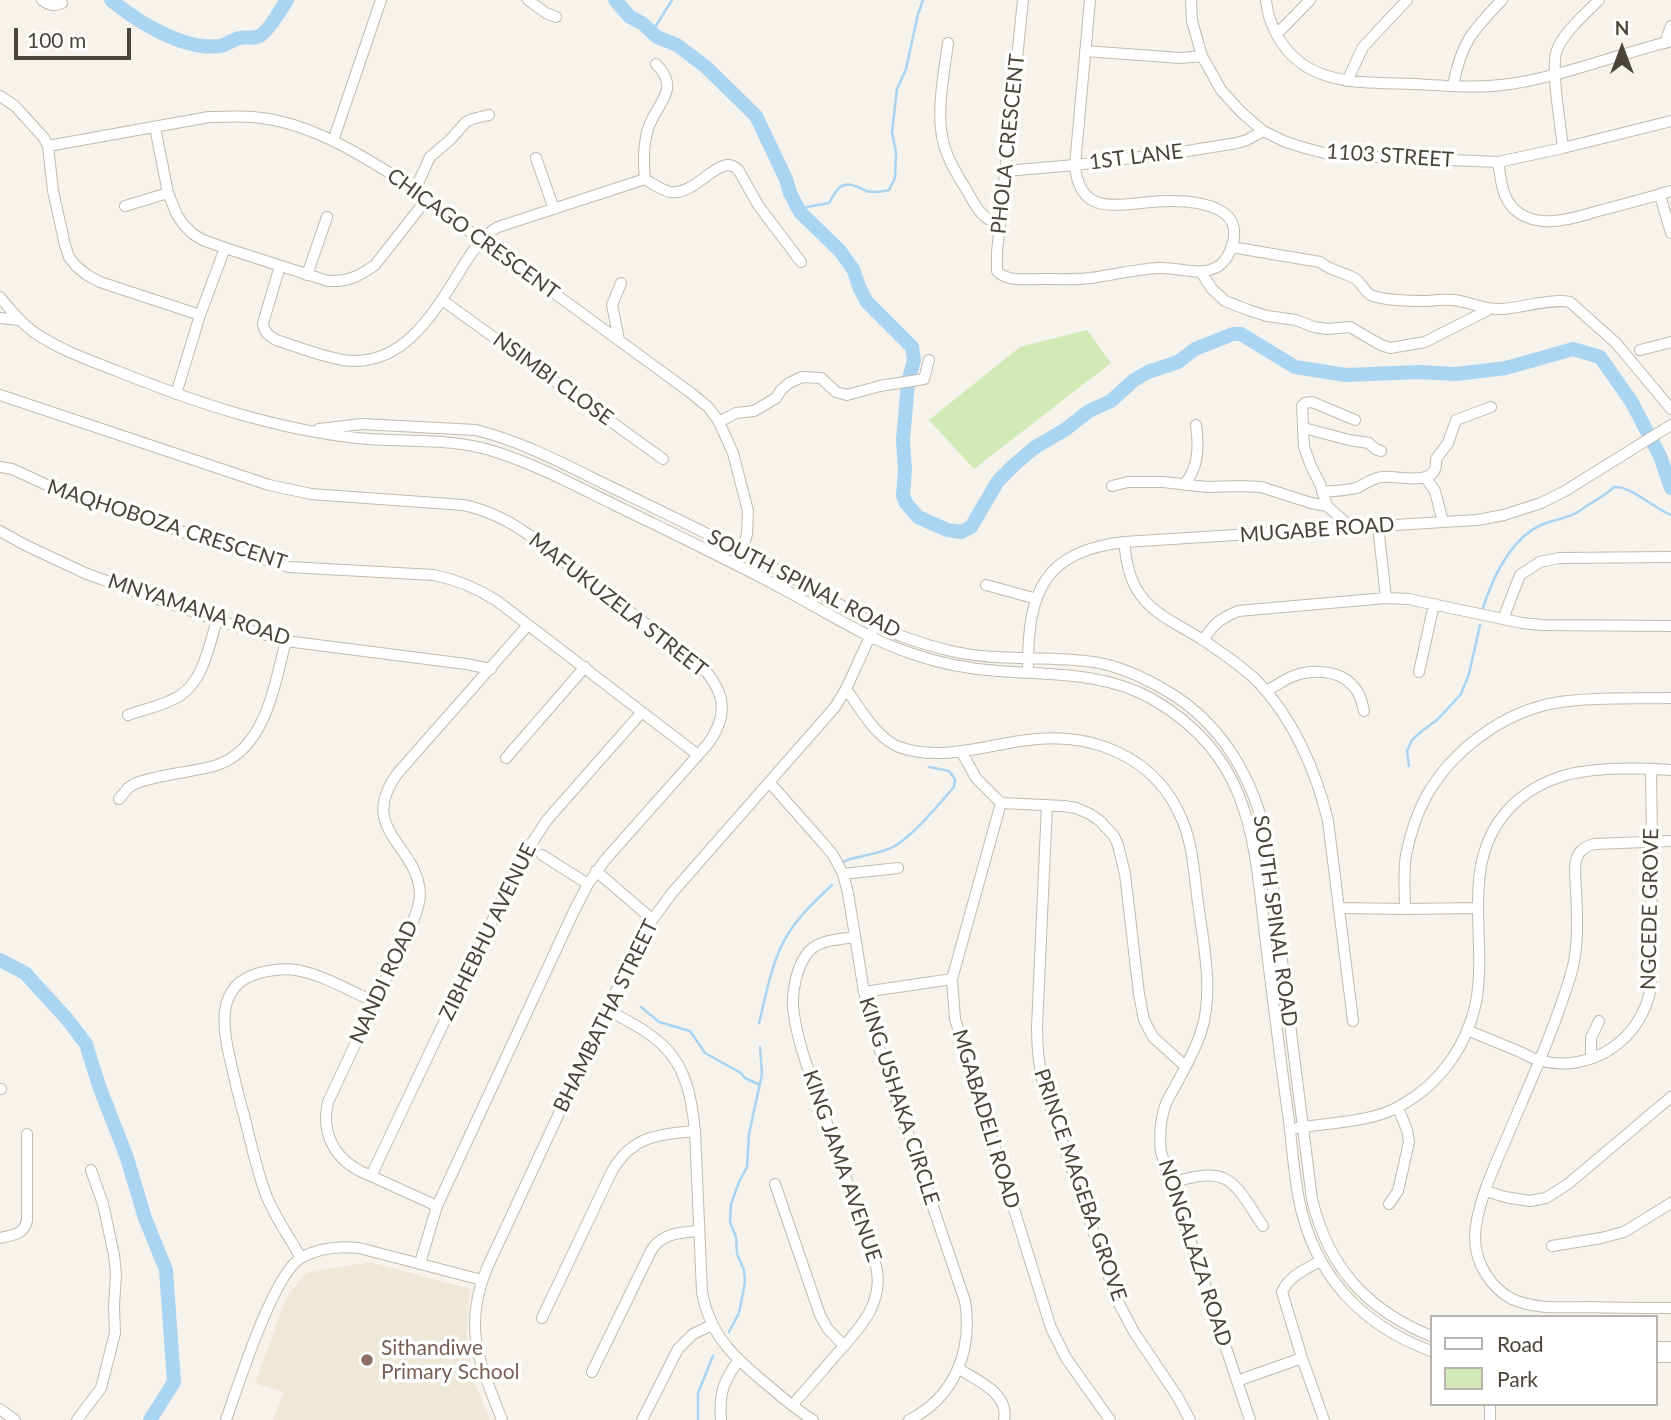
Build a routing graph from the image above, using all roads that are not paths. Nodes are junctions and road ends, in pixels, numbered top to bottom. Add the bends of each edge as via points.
1 (42, 0) edge
2 (381, 0) edge
3 (528, 0) edge
4 (1023, 0) edge
5 (1090, 0) edge
6 (1191, 0) edge
7 (1266, 0) edge
8 (1310, 0) edge
9 (1408, 0) edge
10 (1502, 0) edge
11 (1599, 0) edge
12 (62, 3) dead end
13 (556, 17) dead end
14 (1671, 26) edge
15 (1276, 34) junction
16 (1668, 42) edge
17 (948, 43) dead end
18 (1085, 51) junction
19 (1202, 57) junction
20 (656, 64) dead end
21 (1555, 74) junction
22 (1347, 81) junction
23 (1453, 86) junction
24 (0, 96) edge
25 (489, 115) dead end
26 (1671, 121) edge
27 (155, 127) junction
28 (1263, 131) junction
29 (333, 141) junction
30 (48, 146) junction
31 (1563, 148) junction
32 (536, 158) dead end
33 (1498, 162) junction
34 (1075, 165) junction
35 (1006, 171) junction
36 (645, 179) junction
37 (414, 192) junction
38 (168, 193) junction
39 (1666, 193) edge
40 (426, 200) junction
41 (125, 206) dead end
42 (554, 209) junction
43 (327, 218) dead end
44 (1000, 225) junction
45 (1671, 233) edge
46 (481, 240) junction
47 (1231, 247) junction
48 (225, 248) junction
49 (801, 262) dead end
50 (280, 267) junction
51 (1200, 272) junction
52 (307, 275) junction
53 (621, 283) dead end
54 (0, 298) edge
55 (442, 300) junction
56 (1488, 310) junction
57 (200, 315) junction
58 (0, 318) edge
59 (19, 320) junction
60 (619, 340) junction
61 (1671, 342) edge
62 (1640, 350) dead end
63 (929, 360) dead end
64 (176, 394) junction
65 (0, 395) edge
66 (1491, 407) dead end
67 (1671, 409) edge
68 (1355, 420) dead end
69 (719, 422) junction
70 (1196, 425) dead end
71 (1671, 425) edge
72 (1304, 428) junction
73 (306, 431) junction
74 (1381, 451) dead end
75 (663, 459) dead end
76 (0, 467) edge
77 (1425, 477) junction
78 (1184, 485) junction
79 (1112, 486) dead end
80 (1322, 492) junction
81 (1327, 506) junction
82 (1443, 522) junction
83 (1378, 526) junction
84 (1351, 527) junction
85 (0, 531) edge
86 (1124, 542) junction
87 (743, 551) junction
88 (1671, 556) edge
89 (738, 564) junction
90 (986, 585) dead end
91 (1386, 598) junction
92 (1037, 599) junction
93 (1434, 604) junction
94 (1503, 619) junction
95 (217, 620) junction
96 (876, 624) junction
97 (528, 625) junction
98 (1671, 626) edge
99 (871, 636) junction
100 (1203, 640) junction
101 (286, 641) junction
102 (1028, 659) junction
103 (585, 667) junction
104 (491, 669) junction
105 (1028, 672) junction
106 (1419, 672) dead end
107 (846, 689) junction
108 (1266, 691) junction
109 (1671, 698) edge
110 (1364, 711) dead end
111 (642, 712) junction
112 (128, 715) dead end
113 (961, 751) junction
114 (698, 755) junction
115 (506, 758) dead end
116 (1651, 769) junction
117 (1671, 770) edge
118 (770, 783) junction
119 (119, 799) dead end
120 (1001, 803) junction
121 (1047, 805) junction
122 (1653, 841) junction
123 (1671, 841) edge
124 (542, 855) dead end
125 (898, 868) dead end
126 (596, 871) junction
127 (843, 874) junction
128 (588, 884) junction
129 (1340, 908) junction
130 (1478, 908) junction
131 (1405, 909) junction
132 (652, 919) junction
133 (855, 937) junction
134 (952, 979) junction
135 (864, 992) junction
136 (375, 1002) junction
137 (607, 1010) junction
138 (1353, 1021) dead end
139 (1599, 1021) dead end
140 (1467, 1030) junction
141 (1591, 1058) junction
142 (1539, 1060) junction
143 (1185, 1066) junction
144 (1671, 1097) edge
145 (1398, 1108) junction
146 (1303, 1127) junction
147 (1290, 1129) junction
148 (695, 1131) junction
149 (27, 1134) dead end
150 (91, 1170) dead end
151 (371, 1177) junction
152 (1170, 1183) junction
153 (775, 1184) dead end
154 (1486, 1191) junction
155 (1671, 1203) edge
156 (1389, 1204) dead end
157 (437, 1206) junction
158 (1263, 1226) dead end
159 (698, 1231) junction
160 (0, 1238) edge
161 (1552, 1246) dead end
162 (301, 1258) junction
163 (1320, 1261) junction
164 (420, 1263) junction
165 (482, 1280) junction
166 (1671, 1308) edge
167 (542, 1318) dead end
168 (712, 1325) junction
169 (1430, 1336) edge
170 (844, 1346) junction
171 (1430, 1350) edge
172 (1302, 1358) junction
173 (738, 1361) junction
174 (959, 1369) junction
175 (592, 1372) dead end
176 (1237, 1381) junction
177 (792, 1405) junction
178 (1, 1413) edge
179 (1005, 1419) edge
180 (15, 1420) edge
181 (77, 1420) edge
182 (226, 1420) edge
183 (502, 1420) edge
184 (642, 1420) edge
185 (721, 1420) edge
186 (813, 1420) edge
187 (909, 1420) edge
188 (1110, 1420) edge
189 (1190, 1420) edge
190 (1251, 1420) edge
191 (1324, 1420) edge

1 - 12 street via 56,6
2 - 29 street
3 - 13 street
4 - 35 street, PHOLA CRESCENT
5 - 18 street
6 - 19 street, 1103 STREET
7 - 15 street
8 - 15 street
9 - 22 street via 1363,47
10 - 23 street via 1465,43
11 - 21 street via 1562,40 1556,51
14 - 16 street
15 - 22 street via 1284,48 1308,69
16 - 21 street
17 - 44 street via 941,111 943,142 979,212
18 - 19 street
18 - 34 street
19 - 28 street, 1103 STREET via 1221,90
20 - 36 street via 665,73 667,94 649,126
21 - 23 street via 1498,86
21 - 31 street
22 - 23 street
24 - 30 street via 15,106
25 - 37 street via 466,122 430,158
26 - 31 street, 1103 STREET
27 - 29 street, CHICAGO CRESCENT via 209,117 255,117
27 - 30 street, CHICAGO CRESCENT
27 - 38 street
28 - 33 street, 1103 STREET via 1332,155
28 - 34 street, 1ST LANE via 1237,143
29 - 37 street, CHICAGO CRESCENT
30 - 57 street via 65,245 76,266 100,282
31 - 33 street, 1103 STREET
32 - 42 street
33 - 39 street via 1508,202 1534,220 1572,218
34 - 35 street, 1ST LANE
34 - 47 street via 1080,187 1096,203 1177,201 1216,208 1230,218 1234,228
35 - 44 street, PHOLA CRESCENT
36 - 42 street
36 - 49 street via 679,192 724,164 735,166
37 - 40 street, CHICAGO CRESCENT
38 - 41 street
38 - 48 street via 177,215 193,234
39 - 45 street
40 - 46 street, CHICAGO CRESCENT
40 - 52 street via 364,273 340,282
42 - 46 street via 498,227
43 - 52 street
44 - 51 street, PHOLA CRESCENT via 998,271 1011,279 1077,279 1158,268
46 - 55 street
46 - 60 street, CHICAGO CRESCENT
47 - 51 street via 1220,265
47 - 56 street via 1320,262 1358,280 1371,295 1453,300
48 - 50 street
48 - 57 street
50 - 52 street
50 - 55 street via 263,323 267,334 345,360 376,357 406,343
51 - 56 street via 1225,301 1314,327 1350,327 1390,348 1425,342
53 - 60 street via 612,305
54 - 59 street, SOUTH SPINAL ROAD
55 - 75 street, NSIMBI CLOSE
56 - 67 street via 1570,302 1616,343
57 - 64 street
58 - 59 street
59 - 64 street, SOUTH SPINAL ROAD via 54,345
60 - 69 street, CHICAGO CRESCENT via 709,407
61 - 62 street
63 - 69 street via 923,379 853,394 832,390 821,378 802,377 754,411
64 - 73 street, SOUTH SPINAL ROAD
65 - 114 street, MAFUKUZELA STREET via 297,492 463,505 500,516 708,673 718,688 722,717 716,734
66 - 77 street via 1456,419 1435,470
68 - 72 street via 1307,402 1302,406
69 - 87 street, CHICAGO CRESCENT via 733,453 748,511
70 - 78 street via 1196,460
71 - 82 street, MUGABE ROAD via 1565,491 1532,506 1489,518
72 - 74 street via 1369,443
72 - 80 street via 1305,451
73 - 87 street, SOUTH SPINAL ROAD via 362,424 493,434
73 - 89 street, SOUTH SPINAL ROAD via 491,450
76 - 97 street, MAQHOBOZA CRESCENT via 289,567 450,578 483,592
77 - 80 street via 1379,478 1354,488
77 - 82 street via 1435,491
78 - 79 street via 1135,482
78 - 81 street via 1261,487
80 - 81 street
81 - 84 street
82 - 83 street, MUGABE ROAD
83 - 84 street, MUGABE ROAD
83 - 91 street
84 - 86 street, MUGABE ROAD
85 - 95 street, MNYAMANA ROAD via 88,574
86 - 92 street, MUGABE ROAD via 1090,547 1068,558 1049,574
86 - 100 street via 1128,568 1142,597
87 - 89 street, CHICAGO CRESCENT
87 - 96 street, SOUTH SPINAL ROAD
88 - 94 street via 1540,562 1520,575
89 - 99 street, SOUTH SPINAL ROAD
90 - 92 street
91 - 93 street
91 - 100 street via 1238,611 1214,624
92 - 102 street, MUGABE ROAD
93 - 94 street
93 - 106 street
94 - 98 street via 1555,626
95 - 101 street, MNYAMANA ROAD
95 - 112 street via 189,687 169,701
96 - 99 street, BHAMBATHA STREET
96 - 102 street, SOUTH SPINAL ROAD via 952,651
97 - 103 street, MAQHOBOZA CRESCENT
97 - 104 street, NANDI ROAD
99 - 105 street, SOUTH SPINAL ROAD via 928,659 968,668
99 - 107 street, BHAMBATHA STREET
100 - 108 street
101 - 104 street, MNYAMANA ROAD
101 - 119 street via 262,721 243,749 225,763 142,781
102 - 105 street, MUGABE ROAD
102 - 146 street, SOUTH SPINAL ROAD via 1093,662 1157,686 1199,714 1240,765 1261,813 1267,841
103 - 111 street, MAQHOBOZA CRESCENT
103 - 115 street
104 - 136 street, NANDI ROAD via 397,774 384,800 384,817 416,874 420,896
105 - 147 street, SOUTH SPINAL ROAD via 1097,678 1135,690 1192,727 1229,774 1245,809 1254,847
107 - 113 street, NONGALAZA ROAD via 881,736 898,746 932,753
107 - 118 street, BHAMBATHA STREET
108 - 110 street via 1303,673 1332,674 1353,685
108 - 129 street via 1298,741 1321,794
109 - 131 street via 1553,704 1531,709 1487,731 1440,776 1426,797 1406,859
111 - 114 street, MAQHOBOZA CRESCENT
111 - 151 street, ZIBHEBHU AVENUE via 547,820 522,858
113 - 120 street via 976,778
113 - 143 street, NONGALAZA ROAD via 1032,739 1079,739 1130,759 1165,792 1182,819 1189,844 1206,971 1204,1021
114 - 126 street, MAFUKUZELA STREET
116 - 117 street
116 - 122 street, NGCEDE GROVE
116 - 130 street via 1569,775 1516,801 1485,847
118 - 127 street, KING USHAKA CIRCLE via 828,849
118 - 132 street, BHAMBATHA STREET
120 - 121 street
120 - 134 street, MGABADELI ROAD
121 - 143 street via 1090,814 1114,836 1125,874 1144,1020 1153,1037
121 - 189 street, PRINCE MAGEBA GROVE via 1037,1027 1041,1077 1117,1300
122 - 123 street
122 - 141 street, NGCEDE GROVE via 1650,999 1622,1042
122 - 142 street via 1595,844 1577,854 1574,963
124 - 128 street
125 - 127 street
126 - 128 street, MAFUKUZELA STREET
126 - 132 street
127 - 133 street, KING USHAKA CIRCLE
128 - 157 street, MAFUKUZELA STREET
129 - 131 street
129 - 138 street
130 - 131 street
130 - 140 street via 1478,991
132 - 137 street, BHAMBATHA STREET
133 - 135 street, KING USHAKA CIRCLE
133 - 170 street, KING JAMA AVENUE via 825,941 812,948 802,961 793,999 807,1063 877,1272 872,1308
134 - 135 street
134 - 188 street, MGABADELI ROAD via 955,1019 1051,1328 1066,1358
135 - 174 street, KING USHAKA CIRCLE via 965,1301 968,1328
136 - 151 street, NANDI ROAD via 326,1114 327,1134 335,1151
136 - 162 street via 309,973 278,969 244,979 225,1008 226,1042 265,1193
137 - 148 street via 651,1034 668,1050 687,1083
137 - 165 street, BHAMBATHA STREET
139 - 141 street via 1591,1038
140 - 142 street, NGCEDE GROVE
140 - 145 street via 1436,1080
141 - 142 street, NGCEDE GROVE via 1573,1063
142 - 154 street
143 - 152 street, NONGALAZA ROAD via 1160,1124 1161,1153
144 - 154 street via 1546,1198 1530,1201
145 - 146 street via 1362,1119
145 - 156 street via 1409,1136 1408,1150 1398,1191
146 - 147 street
146 - 169 street, SOUTH SPINAL ROAD via 1312,1199 1331,1253 1373,1303
147 - 163 street, SOUTH SPINAL ROAD via 1298,1198
148 - 159 street
148 - 167 street via 651,1137 623,1155
149 - 160 street via 25,1227
150 - 181 street via 114,1255 115,1333 102,1388
151 - 157 street, NANDI ROAD
152 - 158 street via 1203,1174 1225,1178
152 - 176 street, NONGALAZA ROAD
153 - 170 street via 820,1315
154 - 166 street via 1477,1222 1476,1252 1491,1282 1510,1297 1550,1307
155 - 161 street via 1624,1232
157 - 164 street, MAFUKUZELA STREET
159 - 168 street via 702,1292
159 - 175 street via 673,1234 656,1243
162 - 164 street via 348,1247
162 - 182 street via 288,1269 268,1307
163 - 171 street, SOUTH SPINAL ROAD via 1378,1325
163 - 172 street via 1288,1281 1282,1292
164 - 165 street
165 - 183 street, BHAMBATHA STREET via 475,1342
168 - 173 street
168 - 184 street via 693,1334 678,1349
170 - 177 street, KING JAMA AVENUE
172 - 176 street
172 - 191 street
173 - 177 street
173 - 185 street via 723,1386
174 - 179 street via 996,1394
174 - 187 street, KING USHAKA CIRCLE via 932,1405
176 - 190 street, NONGALAZA ROAD
177 - 186 street
178 - 180 street

